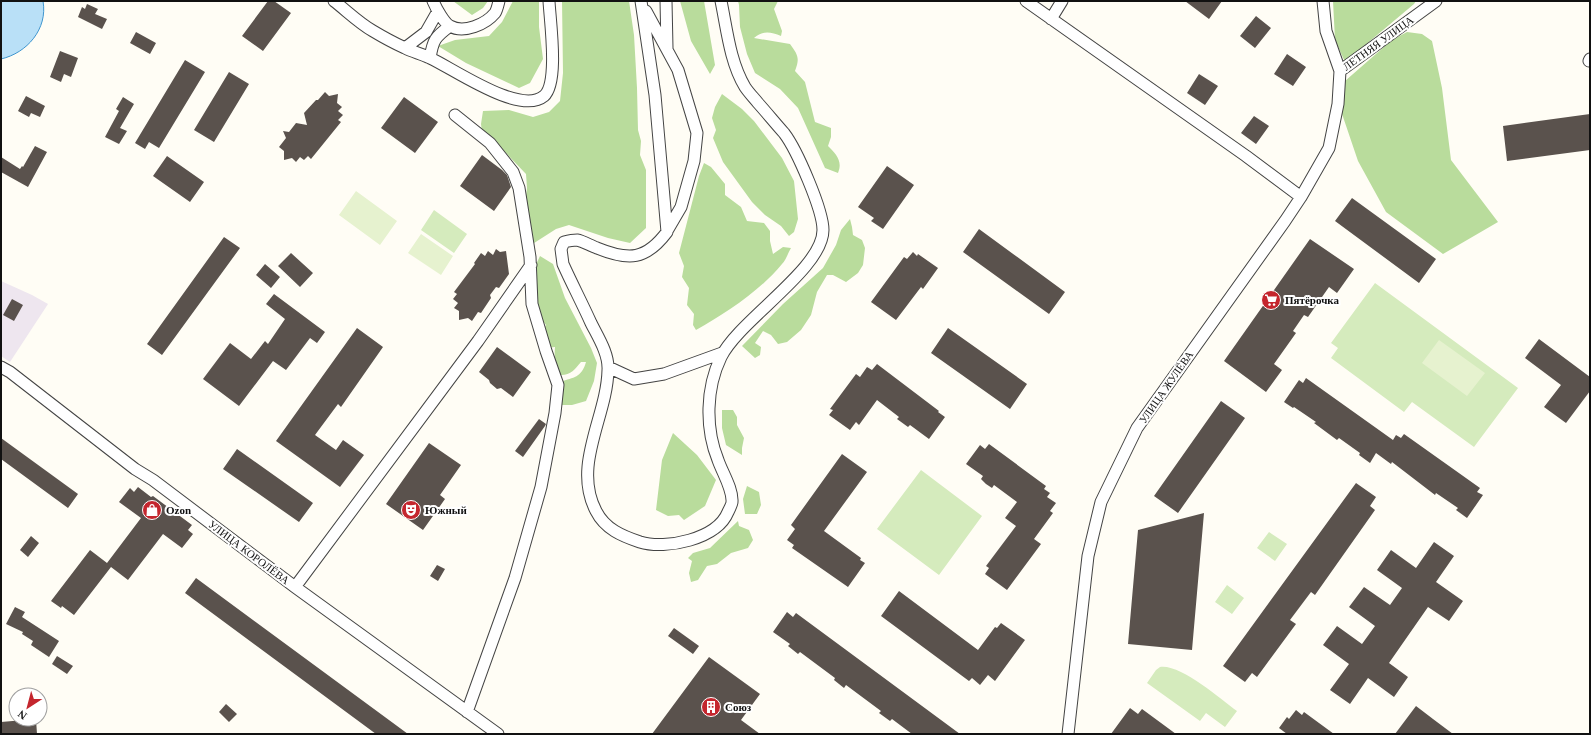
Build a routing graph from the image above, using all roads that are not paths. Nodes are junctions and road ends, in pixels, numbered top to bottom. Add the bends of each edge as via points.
1 (334, 1) edge
2 (499, 1) edge
3 (549, 1) edge
4 (666, 1) edge
5 (720, 1) edge
6 (1026, 1) edge
7 (1062, 1) edge
8 (1323, 1) edge
9 (1436, 1) edge
10 (641, 2) edge
11 (435, 6) edge
12 (1051, 19) junction
13 (450, 26) junction
14 (405, 48) junction
15 (667, 51) junction
16 (430, 58) junction
17 (1340, 71) junction
18 (455, 115) dead end
19 (1301, 197) junction
20 (667, 232) junction
21 (531, 265) junction
22 (722, 353) junction
23 (1, 367) edge
24 (608, 367) junction
25 (295, 587) junction
26 (467, 712) junction
27 (498, 734) edge
28 (1068, 734) edge

1 - 14 street via 371,30
2 - 13 street via 495,12 481,25 463,29
3 - 16 street via 552,77 550,87 544,96 538,99 524,102 495,93
4 - 15 street
5 - 22 street via 738,73 747,90 785,135 803,166 823,230 820,248
6 - 12 street
7 - 12 street
8 - 17 street via 1326,31
9 - 17 street, ЛЕТНЯЯ УЛИЦА
10 - 15 street
10 - 20 street via 655,95
11 - 13 street
11 - 14 street via 426,32
12 - 19 street
13 - 16 street via 433,42
14 - 16 street
15 - 20 street via 678,70 697,133 694,161 681,208
17 - 19 street, УЛИЦА ЖУЛЁВА via 1338,104 1329,148
18 - 21 street via 490,143 513,172 519,188
19 - 28 street, УЛИЦА ЖУЛЁВА via 1137,428 1101,502 1088,556
20 - 24 street via 657,246 641,256 624,256 608,252 578,240 564,242 561,249 563,264 604,351
21 - 25 street via 478,341
21 - 26 street via 532,304 558,385 555,413 541,488 515,578
22 - 24 street via 664,374 634,379
22 - 24 street via 714,372 709,397 710,422 713,446 727,478 732,503 725,518 716,527 700,536 670,544 647,544 628,538 606,526 596,512 588,491 588,464 606,391
23 - 25 street, УЛИЦА КОРОЛЁВА
25 - 26 street, УЛИЦА КОРОЛЁВА
26 - 27 street, УЛИЦА КОРОЛЁВА

